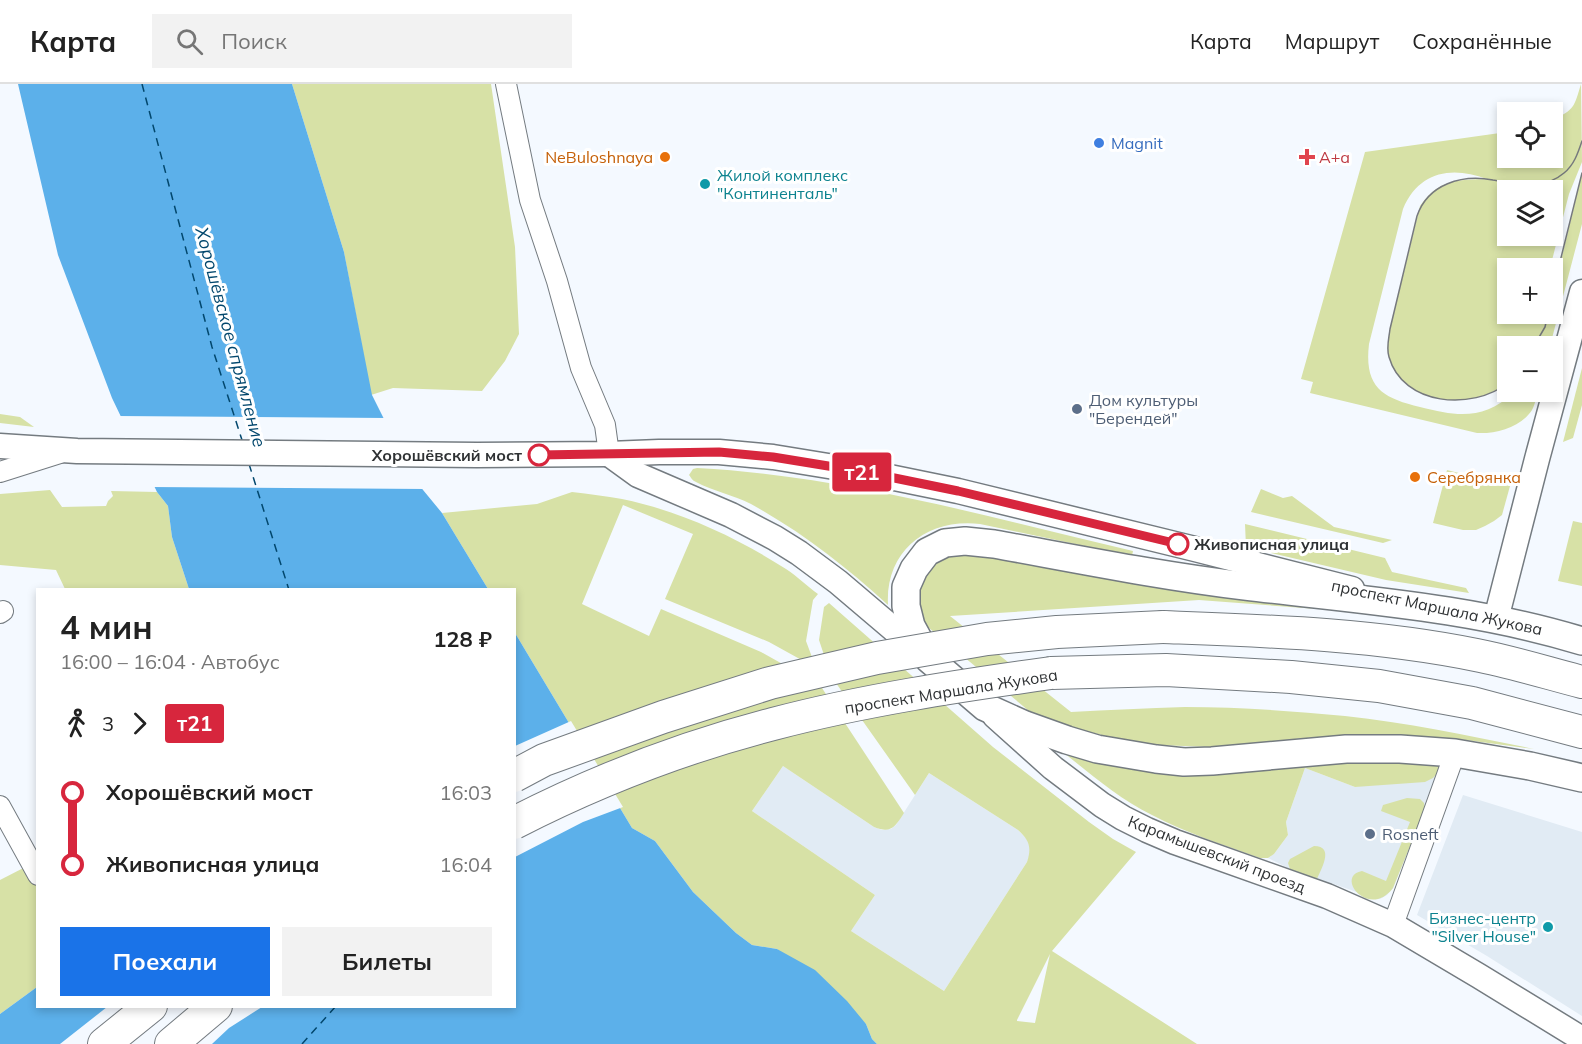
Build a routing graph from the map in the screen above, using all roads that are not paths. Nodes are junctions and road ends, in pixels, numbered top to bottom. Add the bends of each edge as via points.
1 (506, 84) edge
2 (1582, 292) edge
3 (0, 446) edge
4 (72, 451) junction
5 (609, 454) junction
6 (0, 472) edge
7 (1416, 605) junction
8 (1496, 618) junction
9 (1582, 641) edge
10 (929, 659) junction
11 (1582, 682) edge
12 (985, 707) junction
13 (1582, 732) edge
14 (1455, 753) junction
15 (516, 775) edge
16 (1582, 778) edge
17 (0, 806) edge
18 (516, 822) edge
19 (36, 871) edge
20 (1393, 925) junction
21 (149, 1008) edge
22 (214, 1008) edge
23 (1582, 1039) edge
24 (104, 1044) edge
25 (171, 1044) edge

1 - 5 street via 530,200 581,368 605,425
2 - 8 street
3 - 4 street, проспект Маршала Жукова
4 - 5 street, проспект Маршала Жукова
4 - 6 street
5 - 7 street, проспект Маршала Жукова via 719,452 865,472 1070,518
5 - 10 street, Карамышевский проезд via 638,476 731,515 799,553
7 - 8 main road, проспект Маршала Жукова
7 - 10 main road via 1189,579 965,541 945,543 927,552 906,587 911,626
8 - 9 main road, проспект Маршала Жукова
10 - 12 main road, Карамышевский проезд
11 - 15 main road, bridge via 1477,655 1384,640 1163,627 1057,632 987,639 877,658 759,686 544,760
12 - 14 main road via 1067,740 1127,755 1184,762 1346,749
12 - 20 street, Карамышевский проезд via 1053,768 1102,805 1147,830 1328,896
13 - 18 main road, проспект Маршала Жукова, bridge via 1472,704 1379,687 1291,677 1166,670 1051,673 882,700 773,724 672,755 556,801
14 - 16 main road
14 - 20 street
17 - 19 street
20 - 23 street, Карамышевский проезд
21 - 24 main road
22 - 25 main road

